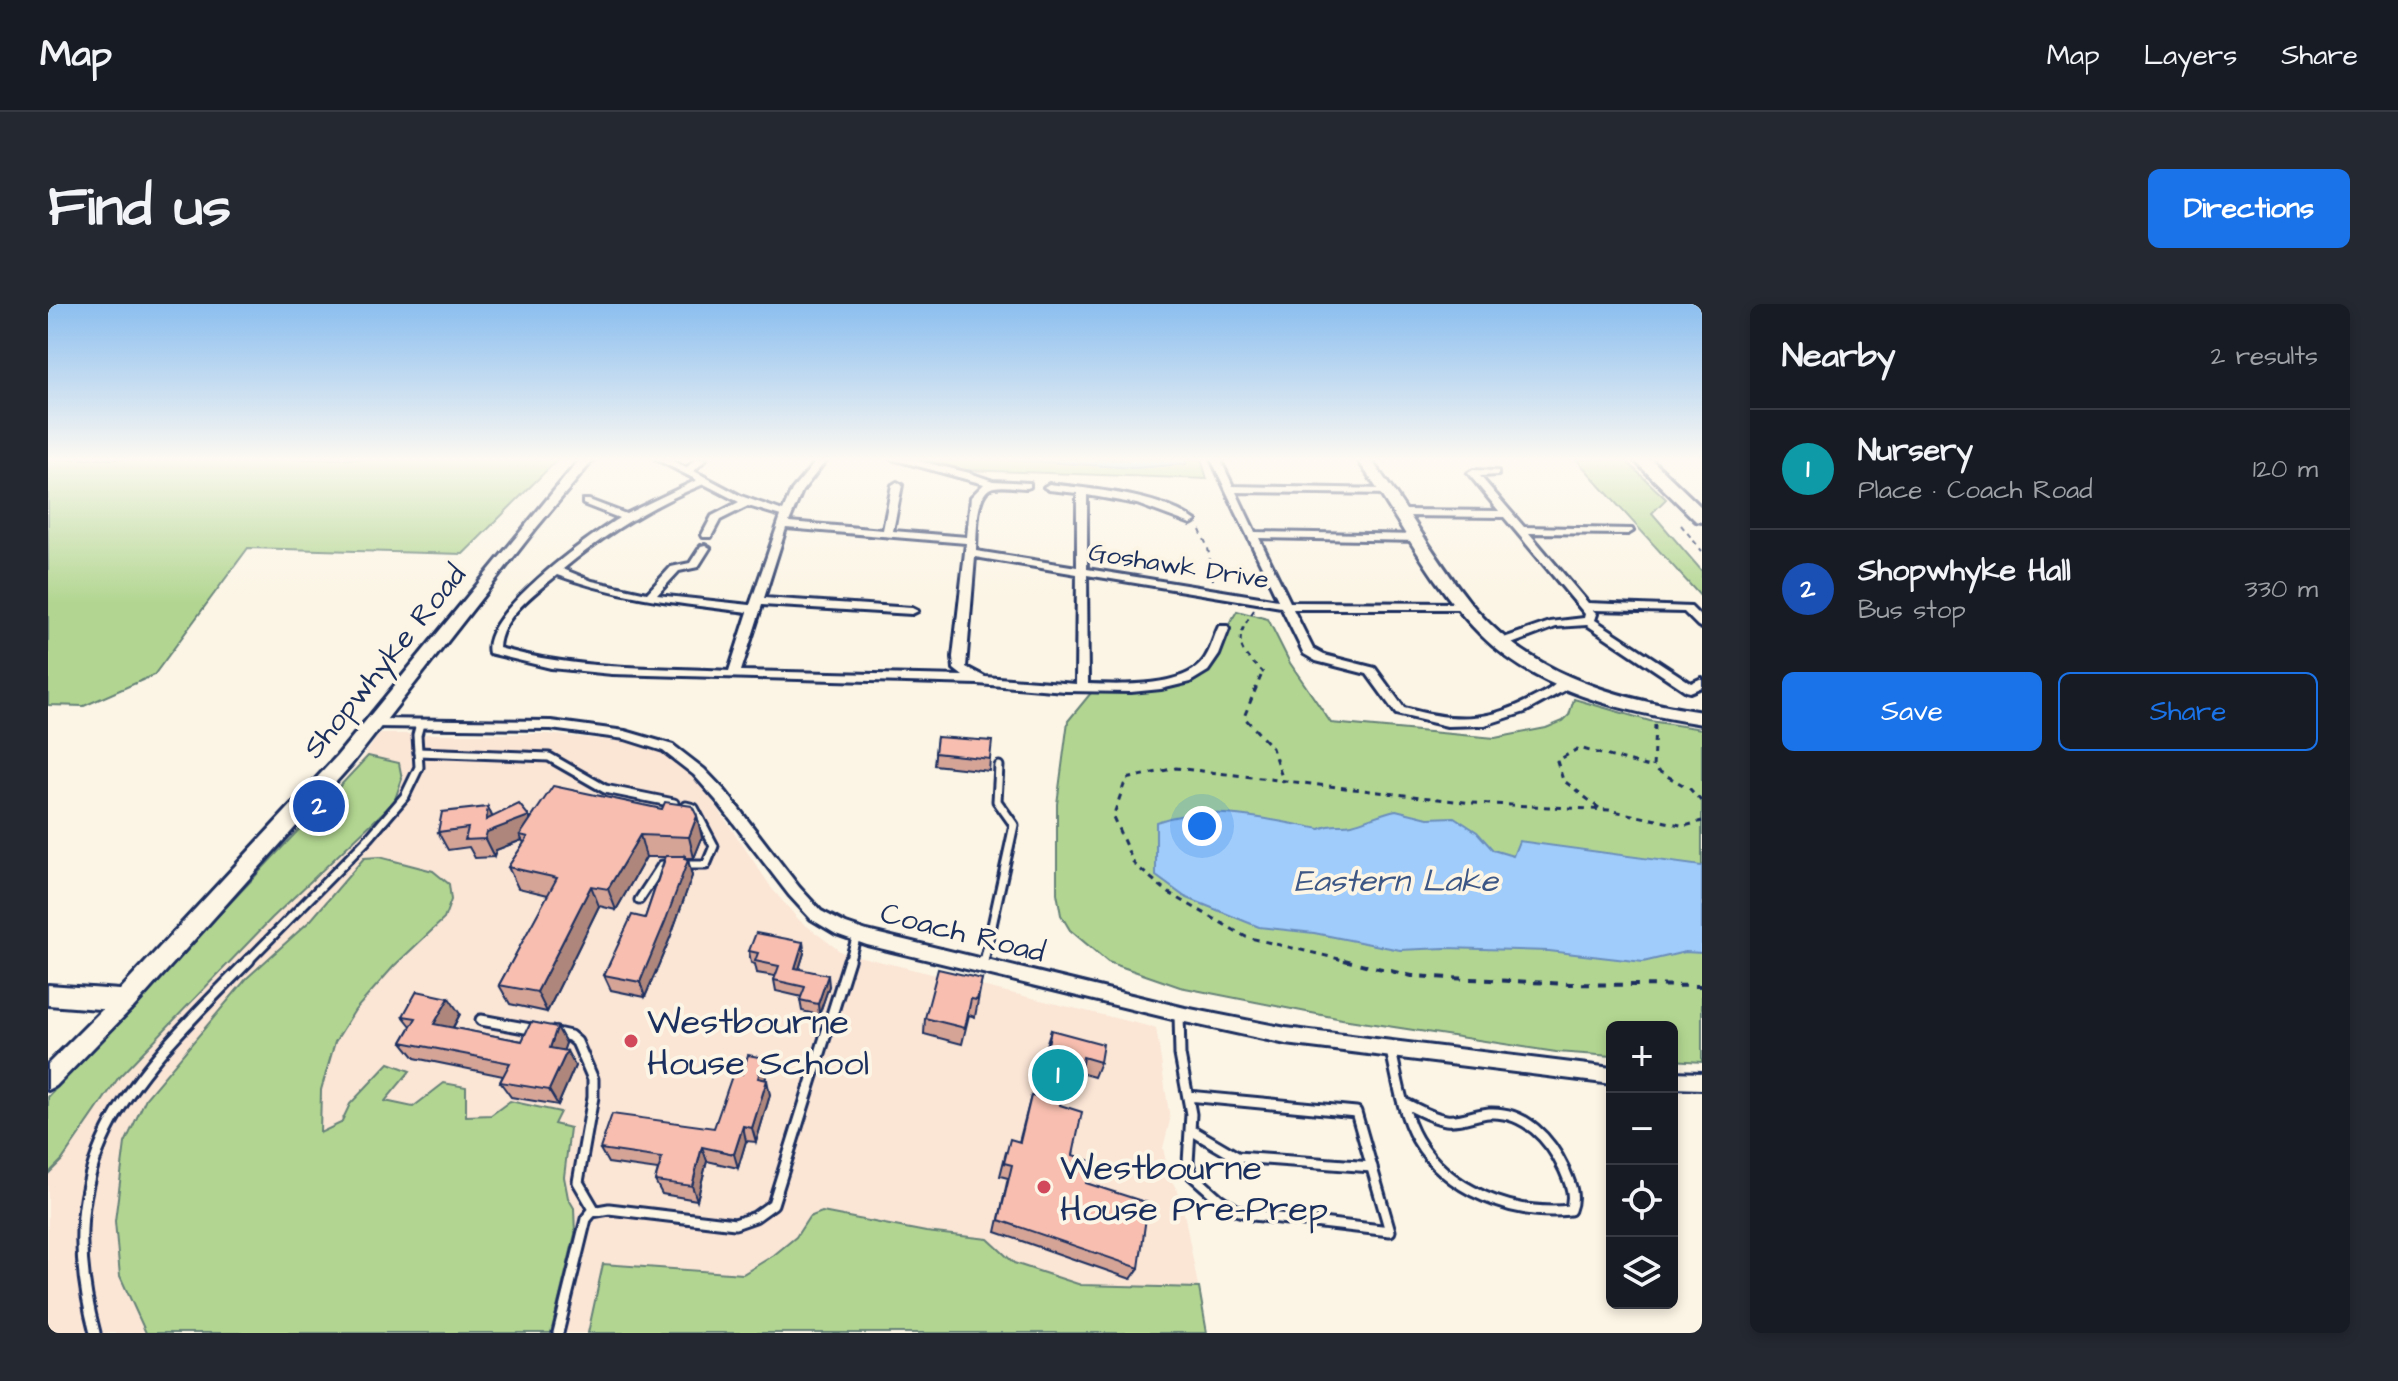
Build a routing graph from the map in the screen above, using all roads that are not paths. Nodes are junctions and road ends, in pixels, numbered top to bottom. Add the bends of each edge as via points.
1 (546, 507) edge
2 (599, 507) edge
3 (650, 507) edge
4 (737, 507) edge
5 (757, 507) edge
6 (790, 507) edge
7 (892, 507) edge
8 (975, 507) edge
9 (1082, 507) edge
10 (1156, 507) edge
11 (1237, 507) edge
12 (1400, 507) edge
13 (1501, 507) edge
14 (1404, 513) junction
15 (1507, 514) junction
16 (627, 518) junction
17 (784, 520) junction
18 (1191, 521) dead end
19 (1520, 530) junction
20 (1628, 531) dead end
21 (887, 533) junction
22 (707, 535) dead end
23 (1251, 535) junction
24 (1420, 538) junction
25 (971, 540) junction
26 (705, 548) dead end
27 (970, 553) junction
28 (557, 571) junction
29 (1082, 571) junction
30 (649, 597) junction
31 (1287, 604) junction
32 (756, 605) junction
33 (1464, 606) junction
34 (1584, 606) junction
35 (912, 611) dead end
36 (1589, 621) junction
37 (1702, 624) edge
38 (1223, 629) dead end
39 (1502, 643) junction
40 (734, 675) junction
41 (980, 680) junction
42 (1564, 681) junction
43 (1702, 682) edge
44 (1082, 687) junction
45 (1702, 718) edge
46 (375, 723) junction
47 (420, 724) junction
48 (418, 752) junction
49 (999, 766) dead end
50 (639, 900) dead end
51 (857, 935) junction
52 (983, 965) junction
53 (48, 995) edge
54 (125, 1001) junction
55 (1179, 1014) junction
56 (481, 1020) dead end
57 (1390, 1049) junction
58 (1606, 1075) edge
59 (48, 1079) edge
60 (1678, 1080) edge
61 (1702, 1081) edge
62 (1188, 1096) junction
63 (1406, 1104) junction
64 (1191, 1130) junction
65 (1372, 1167) junction
66 (595, 1211) junction
67 (95, 1333) edge
68 (558, 1333) edge

1 - 46 main road, Shopwhyke Road
2 - 16 street
3 - 16 street
4 - 22 street via 716,518
5 - 17 street
6 - 17 street
7 - 21 street
8 - 25 street
9 - 29 street
10 - 18 street
11 - 23 street
12 - 14 main road
13 - 15 street
14 - 15 street
14 - 24 main road
15 - 19 street
16 - 28 street
17 - 21 street
17 - 32 street
19 - 20 street
19 - 34 street
21 - 25 street
23 - 24 street
23 - 31 street
24 - 33 main road
25 - 27 street
26 - 30 street via 694,565 675,569
27 - 29 street, Goshawk Drive
27 - 41 street via 960,669
28 - 30 street
28 - 40 street via 522,599 492,635 493,650 549,665
29 - 31 street, Goshawk Drive
29 - 44 street
30 - 32 street
31 - 33 street, Goshawk Drive
31 - 42 street via 1308,651 1371,671 1400,711 1410,714 1479,724 1505,718
32 - 35 street
32 - 40 street
33 - 39 main road
34 - 36 street via 1591,614
34 - 37 street via 1687,609
36 - 39 street via 1554,624
36 - 43 street via 1690,688
38 - 44 street via 1203,669 1190,676 1123,690
39 - 42 main road
40 - 41 street
41 - 44 street
42 - 45 main road via 1660,711
46 - 47 street, Coach Road
46 - 54 main road, Shopwhyke Road via 301,812
47 - 48 lane via 414,738
47 - 51 street, Coach Road via 551,725 625,735 668,748 721,796 816,915
48 - 50 lane via 549,757 605,789 694,808 714,846 706,865 662,865
48 - 67 lane via 419,769 401,800 146,1067 101,1138 82,1211 81,1253
49 - 52 lane via 997,801 1014,825
51 - 52 street, Coach Road
51 - 66 lane via 773,1204 735,1224
52 - 55 street, Coach Road
53 - 54 main road
54 - 59 street
55 - 57 street, Coach Road via 1286,1036
55 - 62 lane
56 - 66 lane via 570,1036 577,1042 593,1079 578,1182
57 - 58 street, Coach Road
57 - 63 lane
60 - 61 street
62 - 64 lane
62 - 65 lane via 1356,1112
63 - 63 lane via 1418,1141 1430,1158 1469,1189 1509,1207 1570,1210 1574,1194 1559,1155 1535,1128 1507,1114 1450,1120
64 - 65 lane via 1237,1157
64 - 65 lane via 1192,1175 1219,1199 1253,1215 1390,1231
66 - 68 lane via 586,1219

